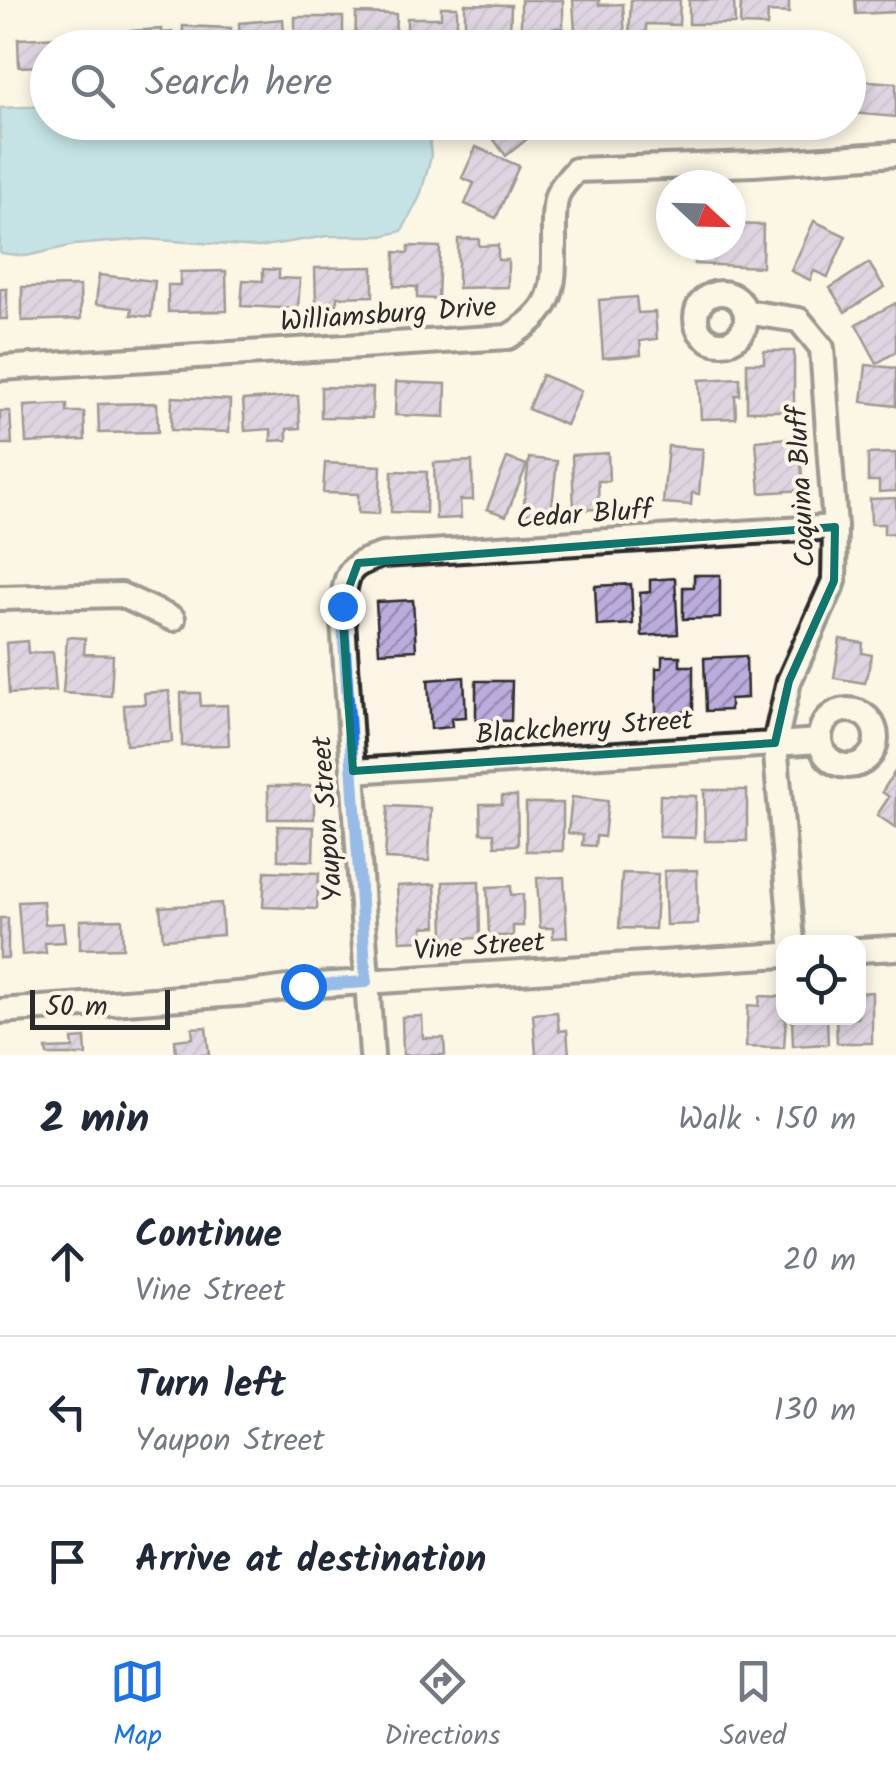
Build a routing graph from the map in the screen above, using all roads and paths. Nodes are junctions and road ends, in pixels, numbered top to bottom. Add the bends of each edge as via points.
1 (896, 154) edge
2 (746, 312) dead end
3 (0, 368) edge
4 (835, 527) junction
5 (346, 579) joint
6 (0, 598) edge
7 (173, 619) dead end
8 (820, 741) dead end
9 (775, 743) junction
10 (352, 771) junction
11 (791, 935) edge
12 (896, 948) edge
13 (866, 950) edge
14 (776, 955) edge
15 (366, 982) junction
16 (0, 1011) edge
17 (372, 1055) edge

1 - 3 street, Williamsburg Drive via 576,170 558,192 547,304 508,337
2 - 4 street, Coquina Bluff via 799,320 822,348
4 - 5 street, Cedar Bluff via 382,555 358,563
4 - 9 street, Coquina Bluff via 834,581 789,681
5 - 10 street, Yaupon Street
6 - 7 street via 121,595
8 - 9 street, Blackcherry Street
9 - 10 street, Blackcherry Street
9 - 11 street, Coquina Bluff
10 - 15 street, Yaupon Street
12 - 13 street
14 - 15 street, Vine Street
15 - 16 street, Vine Street
15 - 17 street, Yaupon Street

